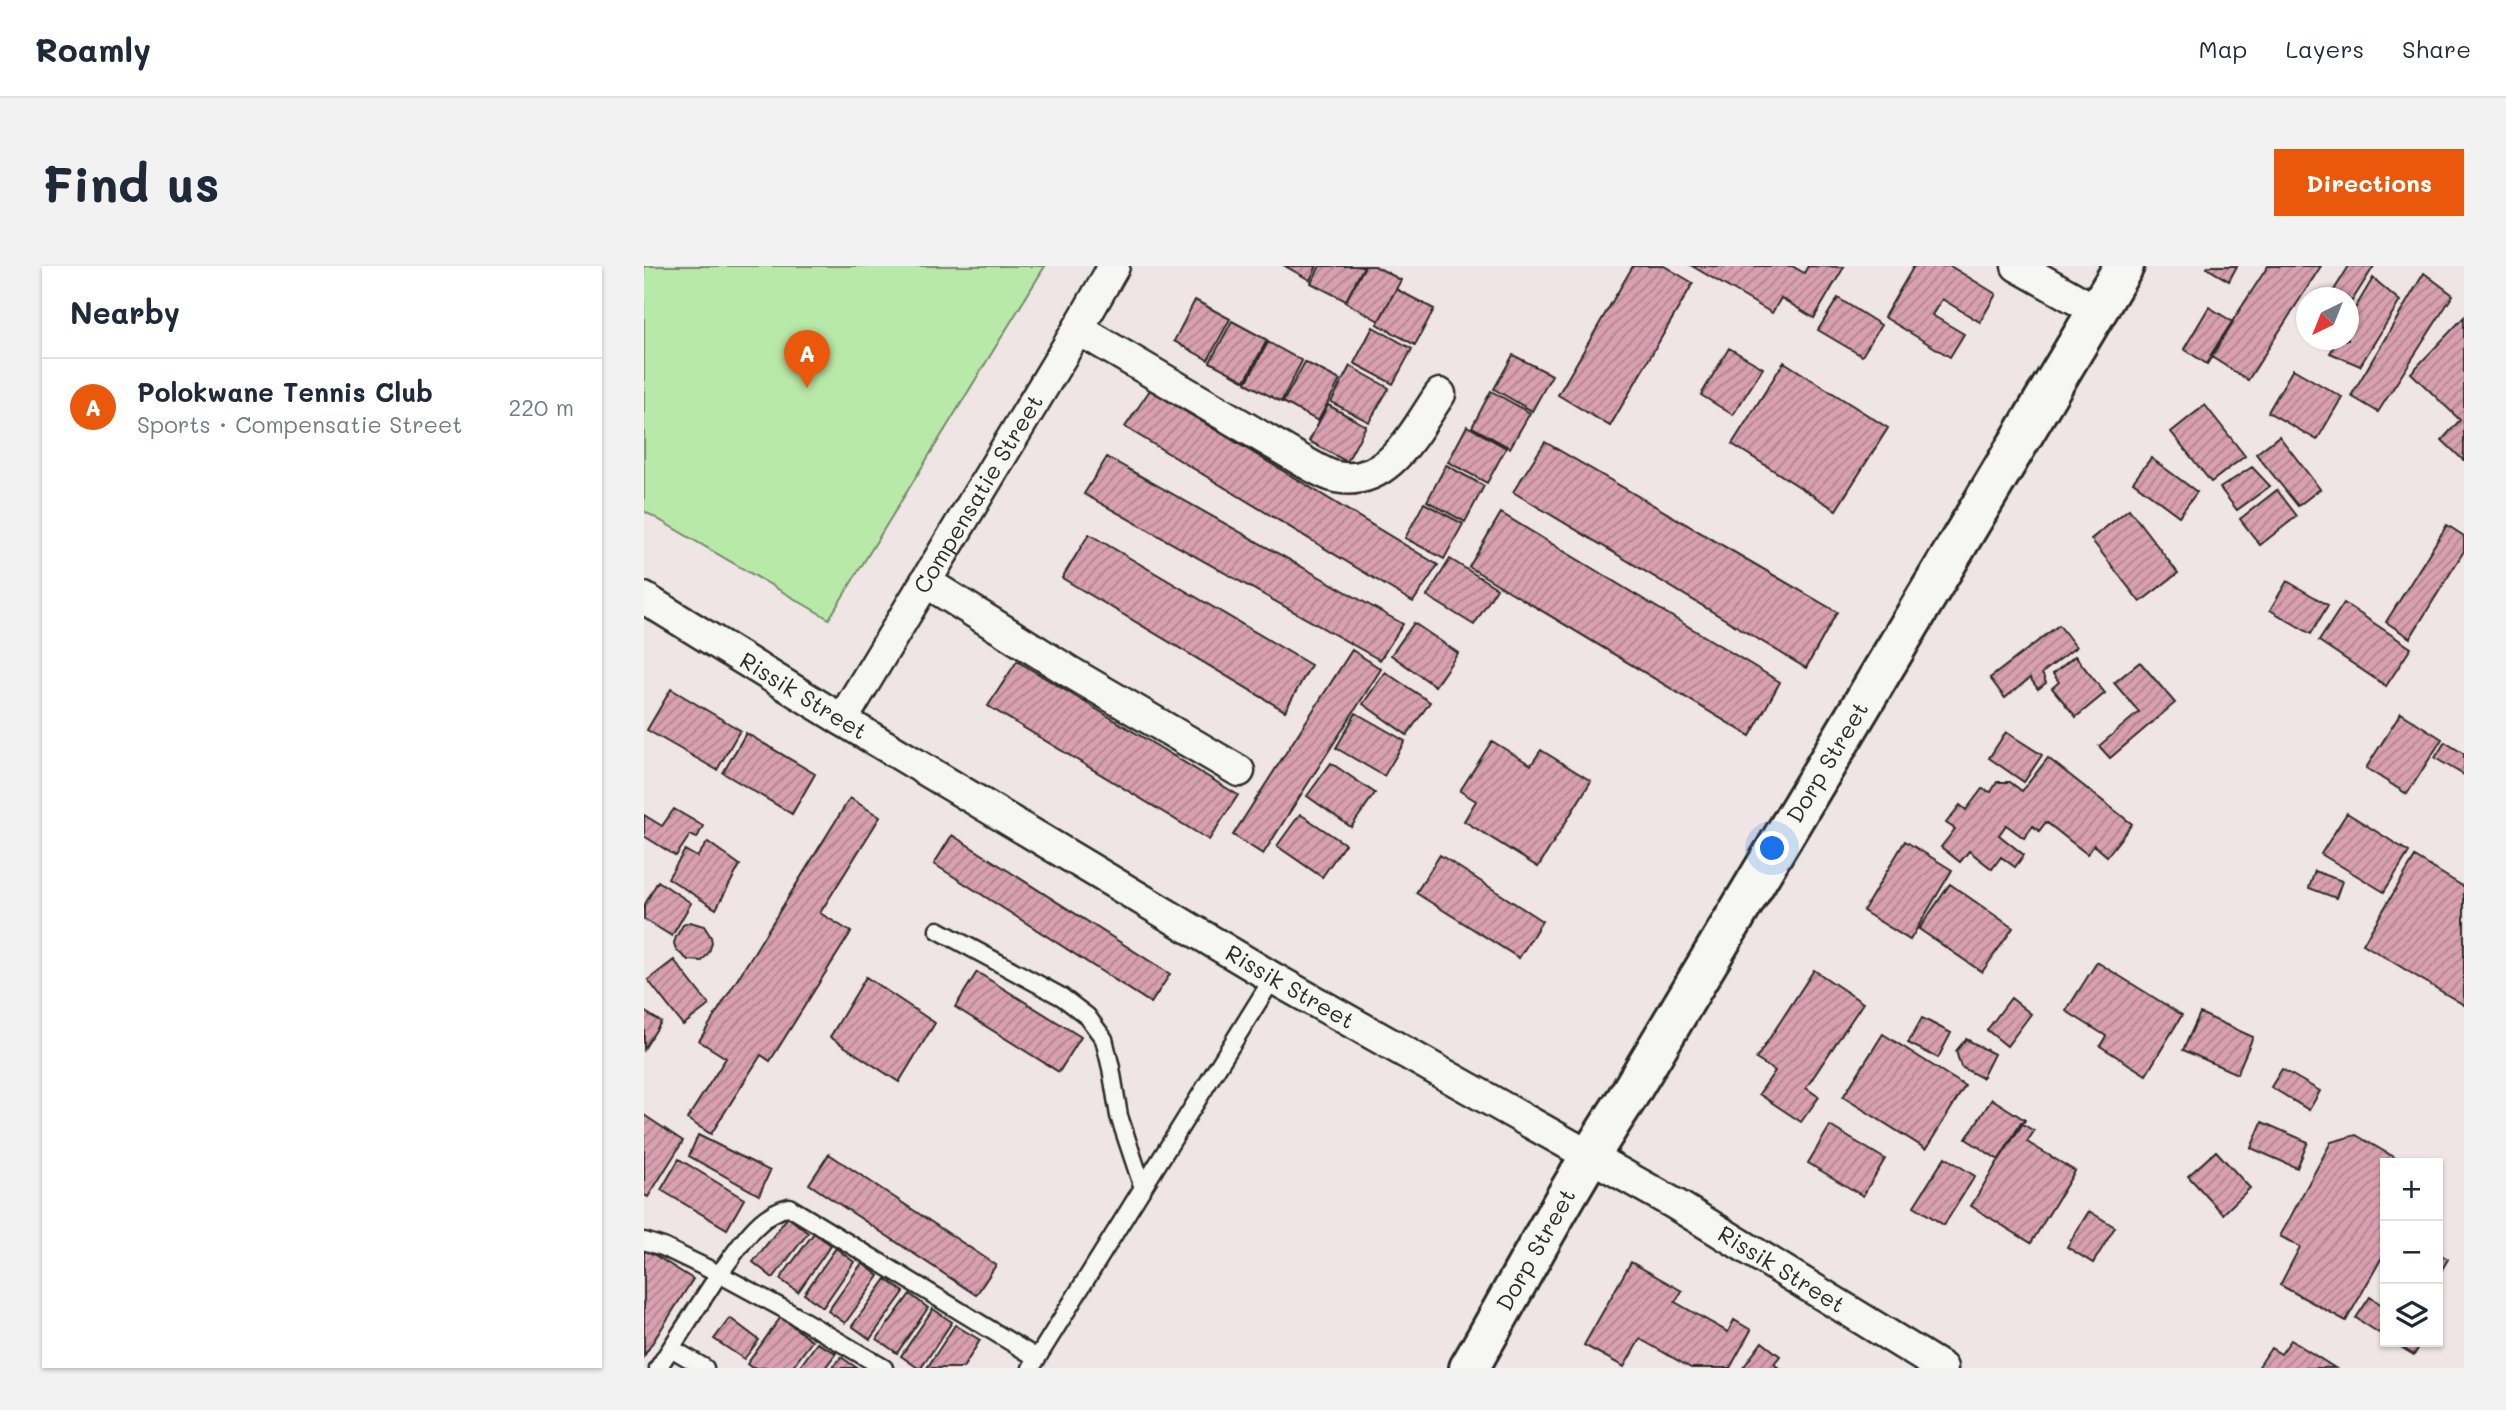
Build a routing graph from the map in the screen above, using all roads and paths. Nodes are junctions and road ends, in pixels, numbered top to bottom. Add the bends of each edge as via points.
1 (1114, 266) edge
2 (2017, 266) edge
3 (2124, 266) edge
4 (2097, 312) junction
5 (1078, 329) junction
6 (1440, 394) dead end
7 (926, 582) junction
8 (644, 598) edge
9 (842, 720) junction
10 (1239, 771) dead end
11 (938, 930) dead end
12 (1273, 978) junction
13 (1589, 1156) junction
14 (1143, 1188) junction
15 (644, 1241) edge
16 (719, 1275) junction
17 (671, 1348) junction
18 (1034, 1363) edge
19 (658, 1368) edge
20 (705, 1368) edge
21 (884, 1368) edge
22 (1469, 1368) edge
23 (1942, 1368) edge

1 - 5 street, Compensatie Street
2 - 4 street
3 - 4 street, Dorp Street
4 - 13 street, Dorp Street
5 - 6 street via 1335,477 1358,478 1378,472 1394,460
5 - 7 street, Compensatie Street
7 - 9 street, Compensatie Street
7 - 10 street
8 - 9 street, Rissik Street
9 - 12 street, Rissik Street
11 - 14 lane via 1062,997 1087,1016 1104,1040 1119,1115
12 - 13 street, Rissik Street
12 - 14 lane
13 - 22 street, Dorp Street
13 - 23 street, Rissik Street
14 - 18 lane
15 - 16 lane
16 - 17 lane
16 - 18 lane via 764,1218 789,1207
16 - 21 lane
17 - 19 lane
17 - 20 lane

